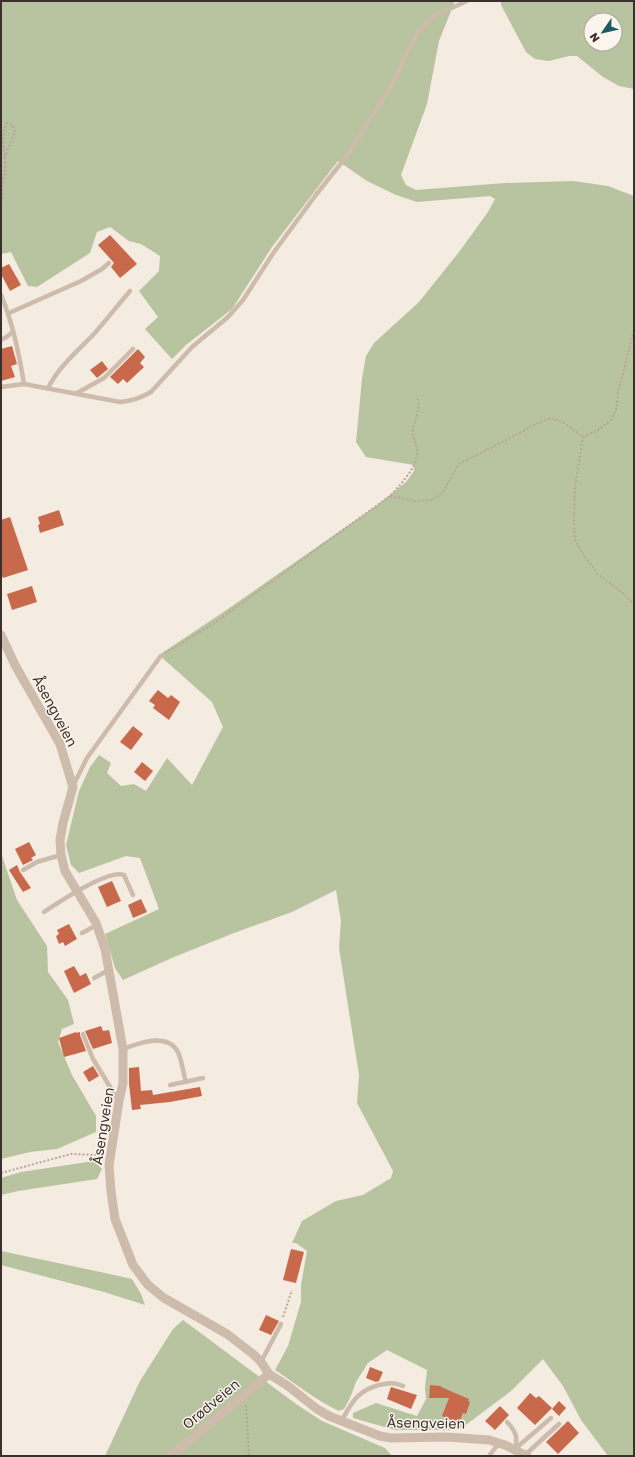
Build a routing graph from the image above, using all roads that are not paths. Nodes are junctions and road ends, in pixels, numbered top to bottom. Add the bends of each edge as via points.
1 (467, 1) edge
2 (109, 263) dead end
3 (130, 292) dead end
4 (1, 295) edge
5 (9, 313) junction
6 (13, 331) junction
7 (1, 340) edge
8 (132, 349) dead end
9 (24, 384) junction
10 (1, 387) edge
11 (48, 388) junction
12 (77, 393) junction
13 (1, 635) edge
14 (160, 657) road end
15 (73, 787) junction
16 (61, 855) junction
17 (23, 870) dead end
18 (76, 892) junction
19 (133, 895) dead end
20 (44, 912) dead end
21 (97, 926) junction
22 (82, 933) dead end
23 (109, 970) junction
24 (94, 978) dead end
25 (83, 1034) dead end
26 (124, 1049) junction
27 (203, 1078) dead end
28 (186, 1082) junction
29 (170, 1085) dead end
30 (119, 1101) junction
31 (281, 1324) road end
32 (261, 1362) junction
33 (269, 1374) junction
34 (403, 1386) dead end
35 (551, 1418) dead end
36 (342, 1420) junction
37 (507, 1422) dead end
38 (559, 1424) dead end
39 (499, 1443) junction
40 (515, 1450) junction
41 (526, 1455) edge
42 (171, 1456) edge
43 (489, 1456) edge

1 - 12 lane via 436,15 418,33 396,78 349,153 274,252 233,313 192,347 159,385 142,397 120,402
2 - 5 lane via 81,281
3 - 11 lane via 64,365
4 - 5 lane
5 - 6 lane
6 - 7 lane
6 - 9 lane
8 - 12 lane via 104,378
9 - 10 lane
9 - 11 lane
11 - 12 lane
13 - 15 street, Åsengveien via 60,744
14 - 15 lane via 87,758
15 - 16 street, Åsengveien via 60,840
16 - 17 lane via 37,862
16 - 18 street, Åsengveien
18 - 19 lane via 118,873 124,874
18 - 20 lane
18 - 21 street, Åsengveien
21 - 22 lane
21 - 23 street, Åsengveien
23 - 24 lane
23 - 26 street, Åsengveien
25 - 30 lane via 93,1059
26 - 28 lane via 165,1041 177,1051
26 - 30 street, Åsengveien via 123,1083
27 - 28 lane
28 - 29 lane
30 - 32 street, Åsengveien via 110,1155 111,1191 115,1219 132,1265 148,1285 164,1298 227,1334
31 - 32 lane
32 - 33 street, Åsengveien
33 - 36 street, Åsengveien via 328,1416
33 - 42 street, Orødveien
34 - 36 lane via 392,1382 363,1391 351,1404
35 - 40 lane
36 - 39 street, Åsengveien via 391,1438 468,1438
37 - 40 lane via 517,1440
38 - 41 lane
39 - 40 street, Åsengveien
39 - 43 lane
40 - 41 street, Åsengveien

